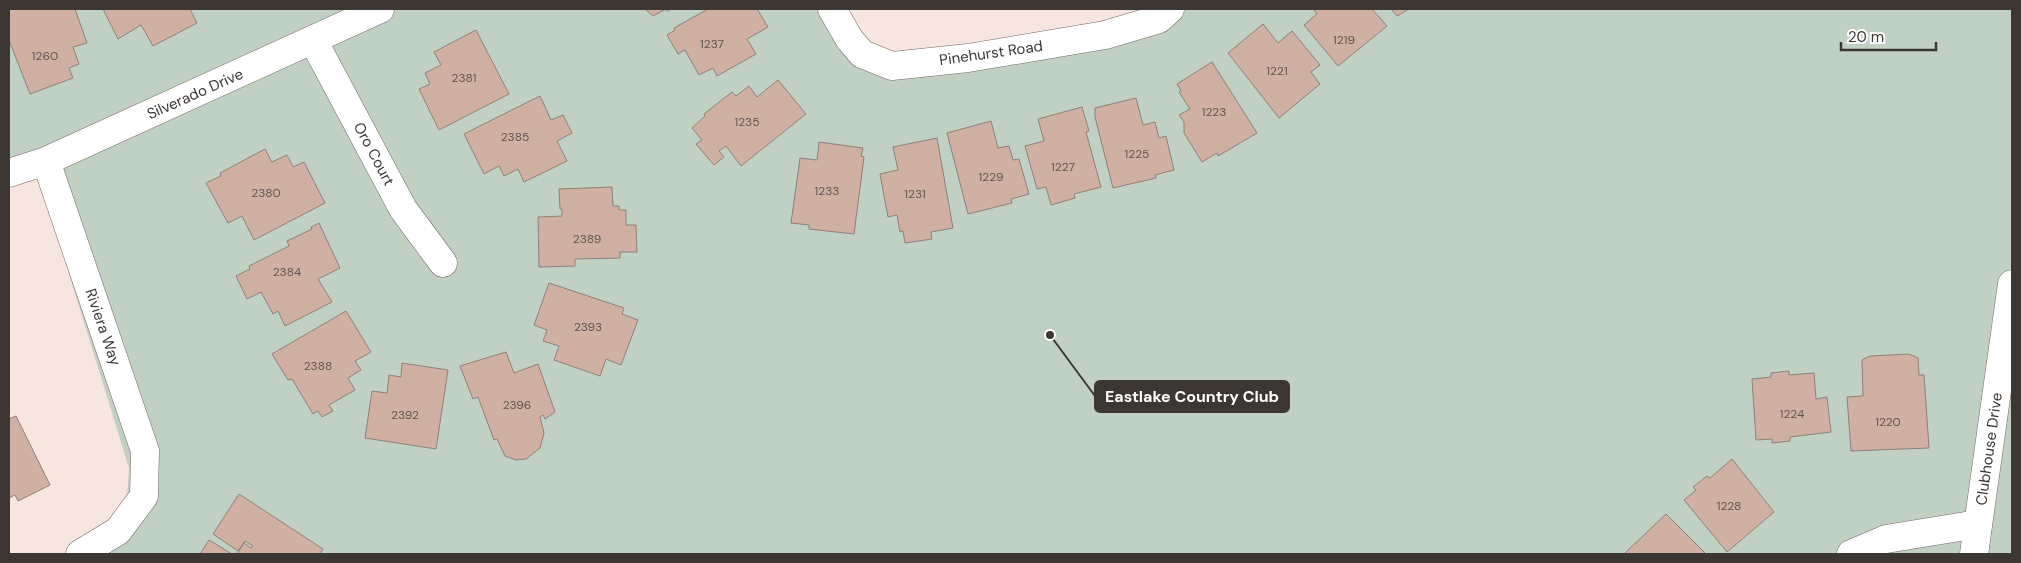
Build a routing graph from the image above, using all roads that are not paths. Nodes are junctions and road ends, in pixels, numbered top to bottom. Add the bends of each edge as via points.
1 (380, 9) edge
2 (832, 9) edge
3 (1170, 9) edge
4 (313, 40) junction
5 (46, 161) junction
6 (9, 173) edge
7 (443, 264) dead end
8 (2012, 284) edge
9 (1978, 524) junction
10 (80, 554) edge
11 (1851, 554) edge
12 (1974, 554) edge

1 - 4 street, Silverado Drive
2 - 3 street, Pinehurst Road via 862,54 892,66 996,54 1105,35 1159,19
4 - 5 street, Silverado Drive
4 - 7 street, Oro Court via 403,209
5 - 6 street, Silverado Drive
5 - 10 street, Riviera Way via 145,451 144,496 118,531
8 - 9 street, Clubhouse Drive
9 - 11 street via 1886,539
9 - 12 street, Clubhouse Drive

